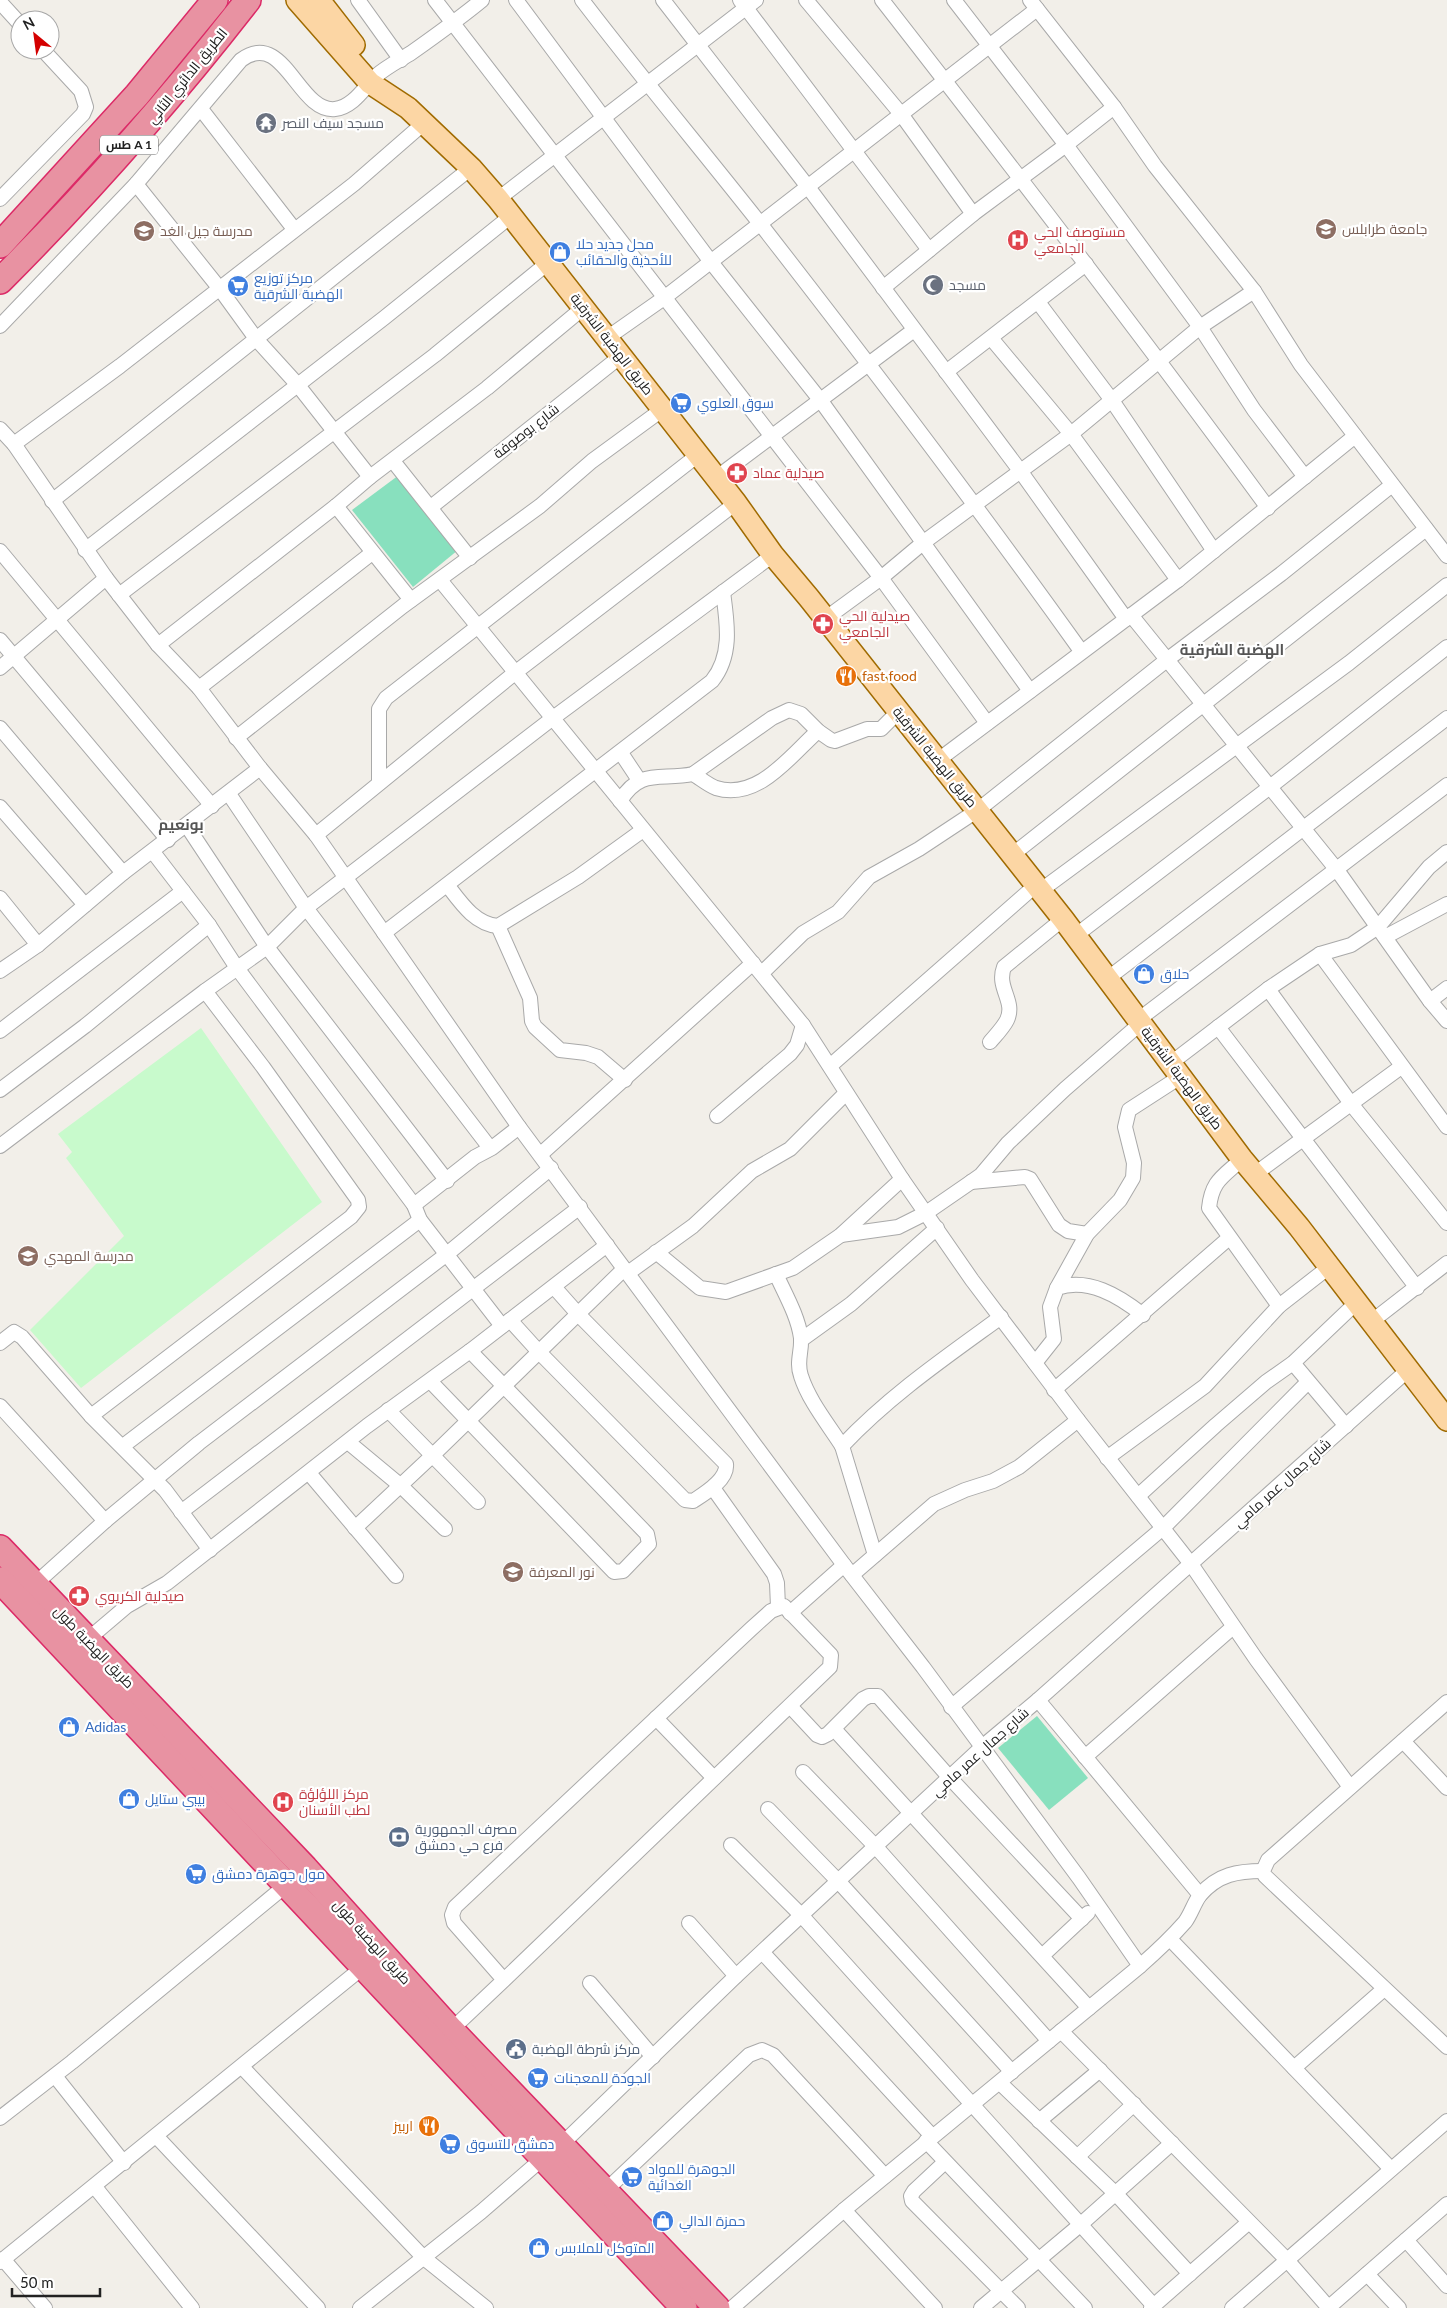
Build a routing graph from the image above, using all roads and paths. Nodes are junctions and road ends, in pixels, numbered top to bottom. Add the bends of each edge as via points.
1 (215, 0) edge
2 (248, 0) edge
3 (297, 0) edge
4 (319, 0) edge
5 (358, 0) edge
6 (435, 0) edge
7 (482, 0) edge
8 (516, 0) edge
9 (582, 0) edge
10 (663, 0) edge
11 (806, 0) edge
12 (882, 0) edge
13 (954, 0) edge
14 (0, 2) edge
15 (748, 3) edge
16 (1033, 5) edge
17 (10, 13) edge
18 (452, 24) junction
19 (696, 46) junction
20 (990, 48) junction
21 (52, 60) edge
22 (401, 60) junction
23 (374, 79) junction
24 (945, 81) junction
25 (646, 84) junction
26 (1114, 107) junction
27 (202, 109) junction
28 (901, 114) junction
29 (604, 118) junction
30 (424, 123) junction
31 (1066, 145) junction
32 (854, 152) junction
33 (555, 156) junction
34 (471, 168) junction
35 (1022, 178) junction
36 (136, 184) junction
37 (808, 187) junction
38 (0, 199) edge
39 (498, 199) junction
40 (973, 214) junction
41 (511, 216) junction
42 (760, 224) junction
43 (294, 229) junction
44 (0, 245) edge
45 (929, 250) junction
46 (549, 262) junction
47 (711, 262) junction
48 (1086, 264) junction
49 (0, 281) edge
50 (883, 288) junction
51 (220, 289) junction
52 (1254, 291) junction
53 (664, 298) junction
54 (1038, 302) junction
55 (583, 308) junction
56 (0, 326) edge
57 (1200, 326) junction
58 (914, 330) junction
59 (607, 338) junction
60 (992, 338) junction
61 (257, 340) junction
62 (622, 356) junction
63 (1159, 359) junction
64 (869, 366) junction
65 (946, 372) junction
66 (297, 384) junction
67 (1111, 399) junction
68 (821, 401) junction
69 (663, 409) junction
70 (0, 429) edge
71 (335, 432) junction
72 (1071, 434) junction
73 (1355, 436) junction
74 (773, 438) junction
75 (14, 444) junction
76 (698, 455) junction
77 (393, 461) junction
78 (1021, 472) junction
79 (370, 477) junction
80 (1305, 477) junction
81 (716, 478) junction
82 (1392, 485) junction
83 (52, 501) junction
84 (736, 503) junction
85 (976, 505) junction
86 (336, 506) junction
87 (431, 507) junction
88 (1268, 508) junction
89 (1426, 529) junction
90 (924, 542) junction
91 (84, 550) junction
92 (0, 551) edge
93 (1214, 551) junction
94 (372, 553) junction
95 (773, 556) junction
96 (1447, 556) edge
97 (470, 558) junction
98 (106, 578) junction
99 (881, 578) junction
100 (440, 580) junction
101 (1178, 580) junction
102 (1447, 585) edge
103 (723, 592) junction
104 (119, 595) junction
105 (411, 600) junction
106 (1129, 617) junction
107 (57, 619) junction
108 (825, 619) junction
109 (478, 627) junction
110 (0, 640) edge
111 (158, 645) junction
112 (1447, 647) edge
113 (1081, 651) junction
114 (14, 656) junction
115 (1168, 658) junction
116 (0, 668) edge
117 (516, 672) junction
118 (199, 688) junction
119 (1030, 691) junction
120 (1204, 705) junction
121 (898, 712) junction
122 (553, 718) junction
123 (1447, 718) edge
124 (987, 722) junction
125 (0, 728) edge
126 (818, 731) junction
127 (236, 738) junction
128 (1237, 746) junction
129 (621, 753) junction
130 (937, 761) junction
131 (260, 768) junction
132 (596, 771) junction
133 (693, 774) junction
134 (639, 780) junction
135 (379, 783) junction
136 (1447, 785) edge
137 (1270, 787) junction
138 (229, 794) junction
139 (620, 801) junction
140 (212, 806) junction
141 (0, 807) edge
142 (978, 810) junction
143 (187, 826) junction
144 (1302, 828) junction
145 (643, 830) junction
146 (316, 835) junction
147 (168, 840) junction
148 (153, 852) junction
149 (1447, 852) edge
150 (1012, 855) junction
151 (1337, 870) junction
152 (123, 873) junction
153 (345, 878) junction
154 (448, 886) junction
155 (1038, 888) junction
156 (183, 890) junction
157 (0, 898) edge
158 (1447, 904) edge
159 (85, 905) junction
160 (306, 908) junction
161 (1063, 919) junction
162 (209, 925) junction
163 (498, 926) junction
164 (1381, 932) junction
165 (384, 933) junction
166 (1075, 936) junction
167 (38, 945) junction
168 (267, 948) junction
169 (1320, 954) junction
170 (237, 968) junction
171 (758, 968) junction
172 (0, 971) edge
173 (1107, 979) junction
174 (1447, 988) edge
175 (1268, 989) junction
176 (205, 991) junction
177 (1430, 1001) junction
178 (1447, 1021) edge
179 (1140, 1022) junction
180 (803, 1025) junction
181 (1218, 1028) junction
182 (0, 1031) edge
183 (990, 1042) dead end
184 (830, 1066) junction
185 (1401, 1068) junction
186 (1176, 1070) junction
187 (625, 1080) junction
188 (0, 1090) edge
189 (846, 1093) junction
190 (1352, 1105) junction
191 (717, 1116) dead end
192 (519, 1127) junction
193 (1447, 1127) edge
194 (1304, 1139) junction
195 (0, 1146) edge
196 (490, 1148) junction
197 (541, 1154) junction
198 (1249, 1167) junction
199 (551, 1168) junction
200 (902, 1179) junction
201 (447, 1181) junction
202 (971, 1182) junction
203 (414, 1205) junction
204 (580, 1207) junction
205 (926, 1213) junction
206 (420, 1220) junction
207 (1447, 1223) edge
208 (936, 1228) junction
209 (1087, 1234) junction
210 (841, 1236) junction
211 (1229, 1238) junction
212 (607, 1246) junction
213 (656, 1252) junction
214 (447, 1254) junction
215 (1447, 1263) edge
216 (1329, 1267) junction
217 (626, 1271) junction
218 (776, 1274) junction
219 (554, 1287) junction
220 (474, 1288) junction
221 (1057, 1288) junction
222 (1417, 1288) junction
223 (1356, 1303) junction
224 (1279, 1306) junction
225 (578, 1314) junction
226 (1143, 1315) junction
227 (1001, 1317) junction
228 (1371, 1322) junction
229 (506, 1323) junction
230 (801, 1340) junction
231 (0, 1343) edge
232 (470, 1351) junction
233 (539, 1352) junction
234 (1035, 1363) junction
235 (1293, 1363) junction
236 (1408, 1370) junction
237 (430, 1381) junction
238 (1308, 1382) junction
239 (504, 1385) junction
240 (1054, 1390) junction
241 (0, 1406) edge
242 (388, 1410) junction
243 (91, 1416) junction
244 (469, 1420) junction
245 (1078, 1420) junction
246 (1447, 1420) edge
247 (1346, 1426) junction
248 (348, 1442) junction
249 (123, 1446) junction
250 (842, 1446) junction
251 (433, 1455) junction
252 (1107, 1458) junction
253 (309, 1472) junction
254 (154, 1480) junction
255 (401, 1486) junction
256 (712, 1488) junction
257 (1138, 1496) junction
258 (478, 1502) dead end
259 (181, 1512) junction
260 (105, 1521) junction
261 (354, 1528) junction
262 (1163, 1528) junction
263 (445, 1529) dead end
264 (0, 1548) edge
265 (210, 1550) junction
266 (875, 1555) junction
267 (1191, 1564) junction
268 (848, 1570) junction
269 (396, 1576) dead end
270 (0, 1580) edge
271 (34, 1585) junction
272 (784, 1610) junction
273 (1233, 1627) junction
274 (87, 1640) junction
275 (1038, 1700) junction
276 (1447, 1702) edge
277 (790, 1706) junction
278 (951, 1707) junction
279 (656, 1718) junction
280 (834, 1729) junction
281 (1403, 1741) junction
282 (982, 1747) junction
283 (1085, 1757) junction
284 (803, 1772) dead end
285 (714, 1778) junction
286 (950, 1778) junction
287 (1350, 1788) junction
288 (1447, 1788) edge
289 (768, 1809) dead end
290 (912, 1813) junction
291 (731, 1845) dead end
292 (876, 1847) junction
293 (305, 1868) junction
294 (1263, 1871) junction
295 (839, 1882) junction
296 (286, 1885) junction
297 (1200, 1895) junction
298 (1098, 1905) junction
299 (802, 1916) junction
300 (1082, 1919) junction
301 (689, 1923) dead end
302 (1170, 1939) junction
303 (763, 1953) junction
304 (1043, 1956) junction
305 (1140, 1966) junction
306 (362, 1968) junction
307 (736, 1976) junction
308 (504, 1980) junction
309 (590, 1983) dead end
310 (1384, 1989) junction
311 (1089, 2008) junction
312 (452, 2030) junction
313 (1061, 2031) junction
314 (1049, 2041) junction
315 (1447, 2047) edge
316 (653, 2057) junction
317 (242, 2067) junction
318 (1294, 2068) junction
319 (1100, 2070) junction
320 (1012, 2072) junction
321 (55, 2076) junction
322 (1000, 2083) junction
323 (1134, 2104) junction
324 (971, 2106) junction
325 (0, 2118) edge
326 (1039, 2121) junction
327 (1447, 2121) edge
328 (157, 2137) junction
329 (929, 2139) junction
330 (1172, 2143) junction
331 (551, 2152) junction
332 (1077, 2157) junction
333 (945, 2162) junction
334 (124, 2163) junction
335 (1391, 2170) junction
336 (886, 2176) junction
337 (95, 2187) junction
338 (605, 2191) junction
339 (1116, 2194) junction
340 (1445, 2209) edge
341 (844, 2210) junction
342 (1249, 2222) junction
343 (1080, 2226) junction
344 (1406, 2240) junction
345 (424, 2258) junction
346 (1039, 2260) junction
347 (1286, 2260) junction
348 (2, 2261) edge
349 (1190, 2274) junction
350 (1367, 2274) junction
351 (673, 2279) junction
352 (1447, 2286) edge
353 (1002, 2292) junction
354 (1152, 2307) edge
355 (45, 2308) edge
356 (192, 2308) edge
357 (318, 2308) edge
358 (360, 2308) edge
359 (486, 2308) edge
360 (684, 2308) edge
361 (717, 2308) edge
362 (732, 2308) edge
363 (935, 2308) edge
364 (981, 2308) edge
365 (1018, 2308) edge
366 (1085, 2308) edge
367 (1232, 2308) edge
368 (1328, 2308) edge
369 (1399, 2308) edge

1 - 44 highway, الطريق الدائري الثاني / طس A 1 via 137,95
2 - 49 highway, الطريق الدائري الثاني / طس A 1 via 179,88
3 - 23 main road
4 - 23 main road
5 - 22 street
6 - 18 street
7 - 18 street
8 - 29 street
9 - 25 street
10 - 19 street
11 - 28 street
12 - 24 street
13 - 20 street
14 - 17 street
15 - 19 street
15 - 32 street
16 - 20 street
16 - 26 street
18 - 22 street
18 - 33 street
19 - 25 street
19 - 37 street
20 - 24 street
20 - 31 street
21 - 38 street via 81,91 86,106 83,114
22 - 23 street
23 - 27 street via 347,105 325,108 314,101 272,55 261,52 241,60
23 - 30 main road, طريق الهضبة الشرقية
24 - 28 street
24 - 35 street
25 - 29 street
25 - 42 street
26 - 31 street
26 - 52 street via 1155,166
27 - 36 street
27 - 43 street
28 - 32 street
28 - 40 street
29 - 33 street
29 - 47 street
30 - 34 main road, طريق الهضبة الشرقية
30 - 43 street via 354,184
31 - 35 street
31 - 57 street
32 - 37 street
32 - 45 street
33 - 39 street
33 - 53 street
34 - 39 main road, طريق الهضبة الشرقية
34 - 61 street
35 - 40 street
35 - 48 street
36 - 51 street
36 - 56 street
37 - 42 street
37 - 50 street
39 - 41 main road, طريق الهضبة الشرقية
40 - 45 street
41 - 46 main road, طريق الهضبة الشرقية
41 - 66 street
42 - 47 street
42 - 64 street
43 - 51 street
45 - 50 street
46 - 55 main road, طريق الهضبة الشرقية
46 - 71 street
47 - 53 street
47 - 68 street
48 - 54 street
48 - 63 street
50 - 58 street
51 - 61 street
51 - 75 street
52 - 57 street
52 - 73 street via 1301,365
53 - 59 street
53 - 74 street
54 - 60 street
54 - 67 street
55 - 59 main road, طريق الهضبة الشرقية
55 - 77 street
57 - 63 street
57 - 80 street via 1254,410
58 - 64 street
58 - 65 street
59 - 62 main road, طريق الهضبة الشرقية
60 - 65 street
60 - 72 street
61 - 66 street
61 - 83 street
62 - 69 main road, طريق الهضبة الشرقية
62 - 87 street, شارع بوصوفة
63 - 67 street
63 - 88 street
64 - 68 street
64 - 85 street
65 - 78 street
66 - 71 street
66 - 91 street
67 - 72 street
67 - 93 street
68 - 74 street
68 - 90 street
69 - 76 main road, طريق الهضبة الشرقية
69 - 97 street
70 - 75 street
71 - 79 street
71 - 104 street
72 - 78 street
72 - 101 street
73 - 80 street
73 - 82 street
74 - 81 street
74 - 99 street
75 - 83 street
76 - 81 main road, طريق الهضبة الشرقية
76 - 109 street
77 - 79 street
77 - 87 street
78 - 85 street
78 - 106 street
79 - 86 street
80 - 88 street
81 - 84 main road, طريق الهضبة الشرقية
82 - 89 street
82 - 115 street via 1281,574
83 - 91 street
84 - 95 main road, طريق الهضبة الشرقية
84 - 117 street
85 - 90 street
85 - 113 street
86 - 94 street
86 - 111 street
87 - 97 street
88 - 93 street
89 - 96 street
89 - 120 street
90 - 99 street
90 - 119 street
91 - 98 street
92 - 107 street
93 - 101 street
94 - 105 street
94 - 118 street
95 - 103 street
95 - 108 main road, طريق الهضبة الشرقية
97 - 100 street
98 - 104 street
98 - 107 street
99 - 108 street
99 - 124 street
100 - 105 street
100 - 109 street
101 - 106 street
102 - 128 street
103 - 122 street
103 - 129 street via 727,637 720,672
104 - 111 street
105 - 127 street
106 - 113 street
106 - 115 street
107 - 114 street
107 - 140 street
108 - 121 main road, طريق الهضبة الشرقية
109 - 117 street
109 - 135 street via 382,703 378,721
110 - 114 street
111 - 118 street
112 - 137 street
113 - 119 street
114 - 116 street
114 - 147 street
115 - 120 street
115 - 142 street
117 - 122 street
117 - 135 street
118 - 127 street
119 - 124 street
120 - 128 street
120 - 150 street
121 - 126 street via 879,730 867,729 835,740 827,739
121 - 130 main road, طريق الهضبة الشرقية
122 - 132 street
122 - 153 street
123 - 144 street
124 - 130 street
125 - 152 street
126 - 133 street via 769,776 753,786 737,791 715,787
126 - 133 street via 801,714 789,710 772,718
127 - 131 street
128 - 137 street
128 - 155 street
129 - 132 street
129 - 134 street
130 - 142 main road, طريق الهضبة الشرقية
131 - 138 street
131 - 146 street
132 - 139 street
132 - 154 street
133 - 134 street via 660,775
134 - 139 street
135 - 146 street
136 - 151 street
137 - 144 street
137 - 166 street
138 - 140 street
138 - 160 street
139 - 145 street
140 - 143 street
141 - 159 street
142 - 150 main road, طريق الهضبة الشرقية
142 - 171 street via 869,878 838,912 803,933
143 - 147 street
143 - 168 street
144 - 151 street
144 - 173 street
145 - 163 street via 578,877
145 - 171 street
146 - 153 street
147 - 148 street
148 - 152 street
148 - 156 street
149 - 164 street via 1429,867
150 - 155 main road, طريق الهضبة الشرقية
151 - 164 street
151 - 179 street
152 - 159 street
153 - 160 street
153 - 165 street
154 - 163 street via 465,909 484,923
154 - 165 street
155 - 161 main road, طريق الهضبة الشرقية
155 - 184 street
156 - 162 street
156 - 182 street
157 - 167 street
158 - 164 street
159 - 167 street
160 - 168 street
160 - 196 street
161 - 166 main road, طريق الهضبة الشرقية
161 - 183 street via 1004,967 1001,979 1010,1008 1007,1020
162 - 170 street
162 - 188 street
163 - 187 street via 530,998 535,1027 560,1050 586,1052 598,1057
164 - 169 street
164 - 177 street
165 - 192 street
166 - 173 main road, طريق الهضبة الشرقية
167 - 172 street
168 - 170 street
168 - 201 street
169 - 175 street
169 - 185 street
170 - 176 street
170 - 203 street
171 - 180 street
171 - 187 street
173 - 179 main road, طريق الهضبة الشرقية
174 - 177 street
175 - 181 street
175 - 190 street
176 - 195 street
176 - 243 street via 358,1200 359,1207 351,1217
177 - 178 street
179 - 186 main road, طريق الهضبة الشرقية
179 - 202 street via 1065,1089
180 - 184 street
180 - 191 street via 798,1045 790,1054
181 - 186 street
181 - 194 street
184 - 189 street
185 - 190 street
185 - 193 street
186 - 198 main road, طريق الهضبة الشرقية
186 - 209 street via 1129,1110 1125,1127 1134,1163 1133,1178 1120,1200
187 - 197 street
189 - 200 street
189 - 213 street via 790,1149 752,1171 693,1226
190 - 194 street
190 - 207 street
192 - 196 street
192 - 197 street
194 - 198 street
194 - 222 street
196 - 201 street
197 - 199 street
198 - 211 street via 1215,1184 1211,1192 1209,1208
198 - 216 main road, طريق الهضبة الشرقية
199 - 204 street
199 - 214 street
200 - 205 street
200 - 210 street
201 - 203 street
202 - 205 street
202 - 209 street via 1030,1179 1059,1225 1068,1231
203 - 206 street
204 - 212 street
204 - 220 street
205 - 208 street
205 - 210 street via 898,1227
206 - 214 street
206 - 249 street
208 - 227 street
208 - 230 street via 851,1304
209 - 221 street
210 - 218 street via 793,1268
211 - 224 street
211 - 226 street
212 - 217 street
212 - 219 street
213 - 217 street
213 - 218 street via 700,1288 726,1292
214 - 220 street
214 - 254 street
215 - 222 street
216 - 223 main road, طريق الهضبة الشرقية
216 - 224 street
217 - 225 street
217 - 268 street
218 - 230 street via 797,1320
219 - 225 street
219 - 229 street
220 - 229 street
220 - 259 street
221 - 226 street via 1068,1284 1105,1290 1116,1294
221 - 234 street via 1050,1307 1054,1340
222 - 228 street
223 - 228 main road, طريق الهضبة الشرقية
223 - 235 street
224 - 252 street via 1205,1386
225 - 233 street
225 - 256 street via 726,1464 726,1469
226 - 240 street
227 - 234 street
227 - 250 street via 930,1369 863,1424
228 - 236 main road, طريق الهضبة الشرقية
229 - 232 street
229 - 233 street
230 - 250 street via 797,1362 805,1388
231 - 243 street via 14,1332 20,1335
232 - 237 street
232 - 239 street
233 - 239 street
233 - 256 street via 684,1500 693,1501
234 - 240 street
235 - 238 street
235 - 257 street via 1266,1382
236 - 246 main road, طريق الهضبة الشرقية
236 - 247 street, شارع جمال عمر مامي
237 - 242 street
237 - 244 street
238 - 247 street
238 - 262 street
239 - 244 street
239 - 244 street via 647,1534 649,1544 623,1571 614,1572
240 - 245 street
241 - 260 street
242 - 248 street
242 - 251 street
243 - 249 street
244 - 251 street
245 - 252 street
245 - 266 street via 1020,1467 994,1481 934,1504
247 - 267 street, شارع جمال عمر مامي
248 - 253 street
248 - 255 street
249 - 254 street
250 - 266 street
251 - 255 street
251 - 258 street
252 - 257 street
253 - 261 street
253 - 265 street
254 - 259 street
254 - 260 street
255 - 261 street
255 - 263 street
256 - 272 street via 774,1574
257 - 262 street
259 - 265 street
260 - 271 street
261 - 269 street
262 - 267 street
262 - 278 street
264 - 271 highway, طريق الهضبة طول
265 - 274 street via 167,1583 127,1606
266 - 268 street
267 - 273 street
267 - 275 street, شارع جمال عمر مامي
268 - 272 street
268 - 278 street
270 - 296 highway, طريق الهضبة طول
271 - 274 highway, طريق الهضبة طول
272 - 277 street via 831,1655 832,1660 830,1667
272 - 279 street via 751,1629
273 - 283 street
273 - 287 street
274 - 293 highway, طريق الهضبة طول
275 - 282 street, شارع جمال عمر مامي
275 - 283 street
276 - 281 street
277 - 280 street via 817,1735 822,1737
277 - 285 street
278 - 282 street
279 - 285 street
279 - 308 street via 455,1907 454,1923
280 - 286 street via 863,1700 878,1696
280 - 290 street
281 - 287 street
281 - 288 street
282 - 286 street, شارع جمال عمر مامي
282 - 298 street
283 - 297 street
284 - 292 street
285 - 308 street
286 - 290 street, شارع جمال عمر مامي
286 - 300 street
287 - 294 street via 1268,1860
289 - 295 street
290 - 292 street, شارع جمال عمر مامي
290 - 304 street
291 - 299 street
292 - 295 street, شارع جمال عمر مامي
292 - 314 street
293 - 296 street
293 - 312 highway, طريق الهضبة طول
294 - 297 street via 1238,1871 1220,1878
294 - 310 street
295 - 299 street, شارع جمال عمر مامي
295 - 320 street
296 - 306 highway, طريق الهضبة طول
296 - 321 street
297 - 302 street via 1187,1919
298 - 300 street
298 - 305 street
299 - 303 street, شارع جمال عمر مامي
299 - 324 street
300 - 304 street
301 - 307 street
302 - 305 street
302 - 318 street
303 - 307 street, شارع جمال عمر مامي
303 - 329 street
304 - 311 street
305 - 311 street
306 - 317 street
306 - 331 highway, طريق الهضبة طول
307 - 316 street, شارع جمال عمر مامي
308 - 312 street
309 - 316 street
310 - 315 street
310 - 318 street
311 - 313 street
312 - 331 highway, طريق الهضبة طول
313 - 314 street
313 - 319 street
314 - 320 street
316 - 331 street, شارع جمال عمر مامي
317 - 328 street
317 - 345 street
318 - 335 street
319 - 323 street
319 - 326 street
320 - 322 street
321 - 325 street
321 - 334 street
322 - 324 street
322 - 326 street
323 - 330 street
323 - 332 street
324 - 329 street
324 - 343 street
326 - 332 street
327 - 335 street
328 - 334 street
328 - 357 street
329 - 333 street
329 - 336 street
330 - 339 street
330 - 342 street
331 - 338 highway, طريق الهضبة طول
331 - 345 street, شارع جمال عمر مامي
331 - 351 highway, طريق الهضبة طول
332 - 339 street
333 - 346 street
333 - 353 street via 914,2191 912,2201
334 - 337 street
335 - 347 street
336 - 338 street via 774,2055 762,2050 749,2055
336 - 341 street
337 - 348 street
337 - 356 street
338 - 351 highway, طريق الهضبة طول
339 - 343 street
339 - 349 street
340 - 344 street
341 - 362 street
341 - 363 street
342 - 347 street
342 - 349 street
343 - 346 street
343 - 354 street
344 - 350 street
344 - 352 street
345 - 358 street, شارع جمال عمر مامي
345 - 359 street
346 - 353 street
346 - 366 street
347 - 367 street
347 - 368 street
348 - 355 street
349 - 354 street
350 - 368 street
350 - 369 street
351 - 360 highway
351 - 361 highway
353 - 364 street
353 - 365 street

